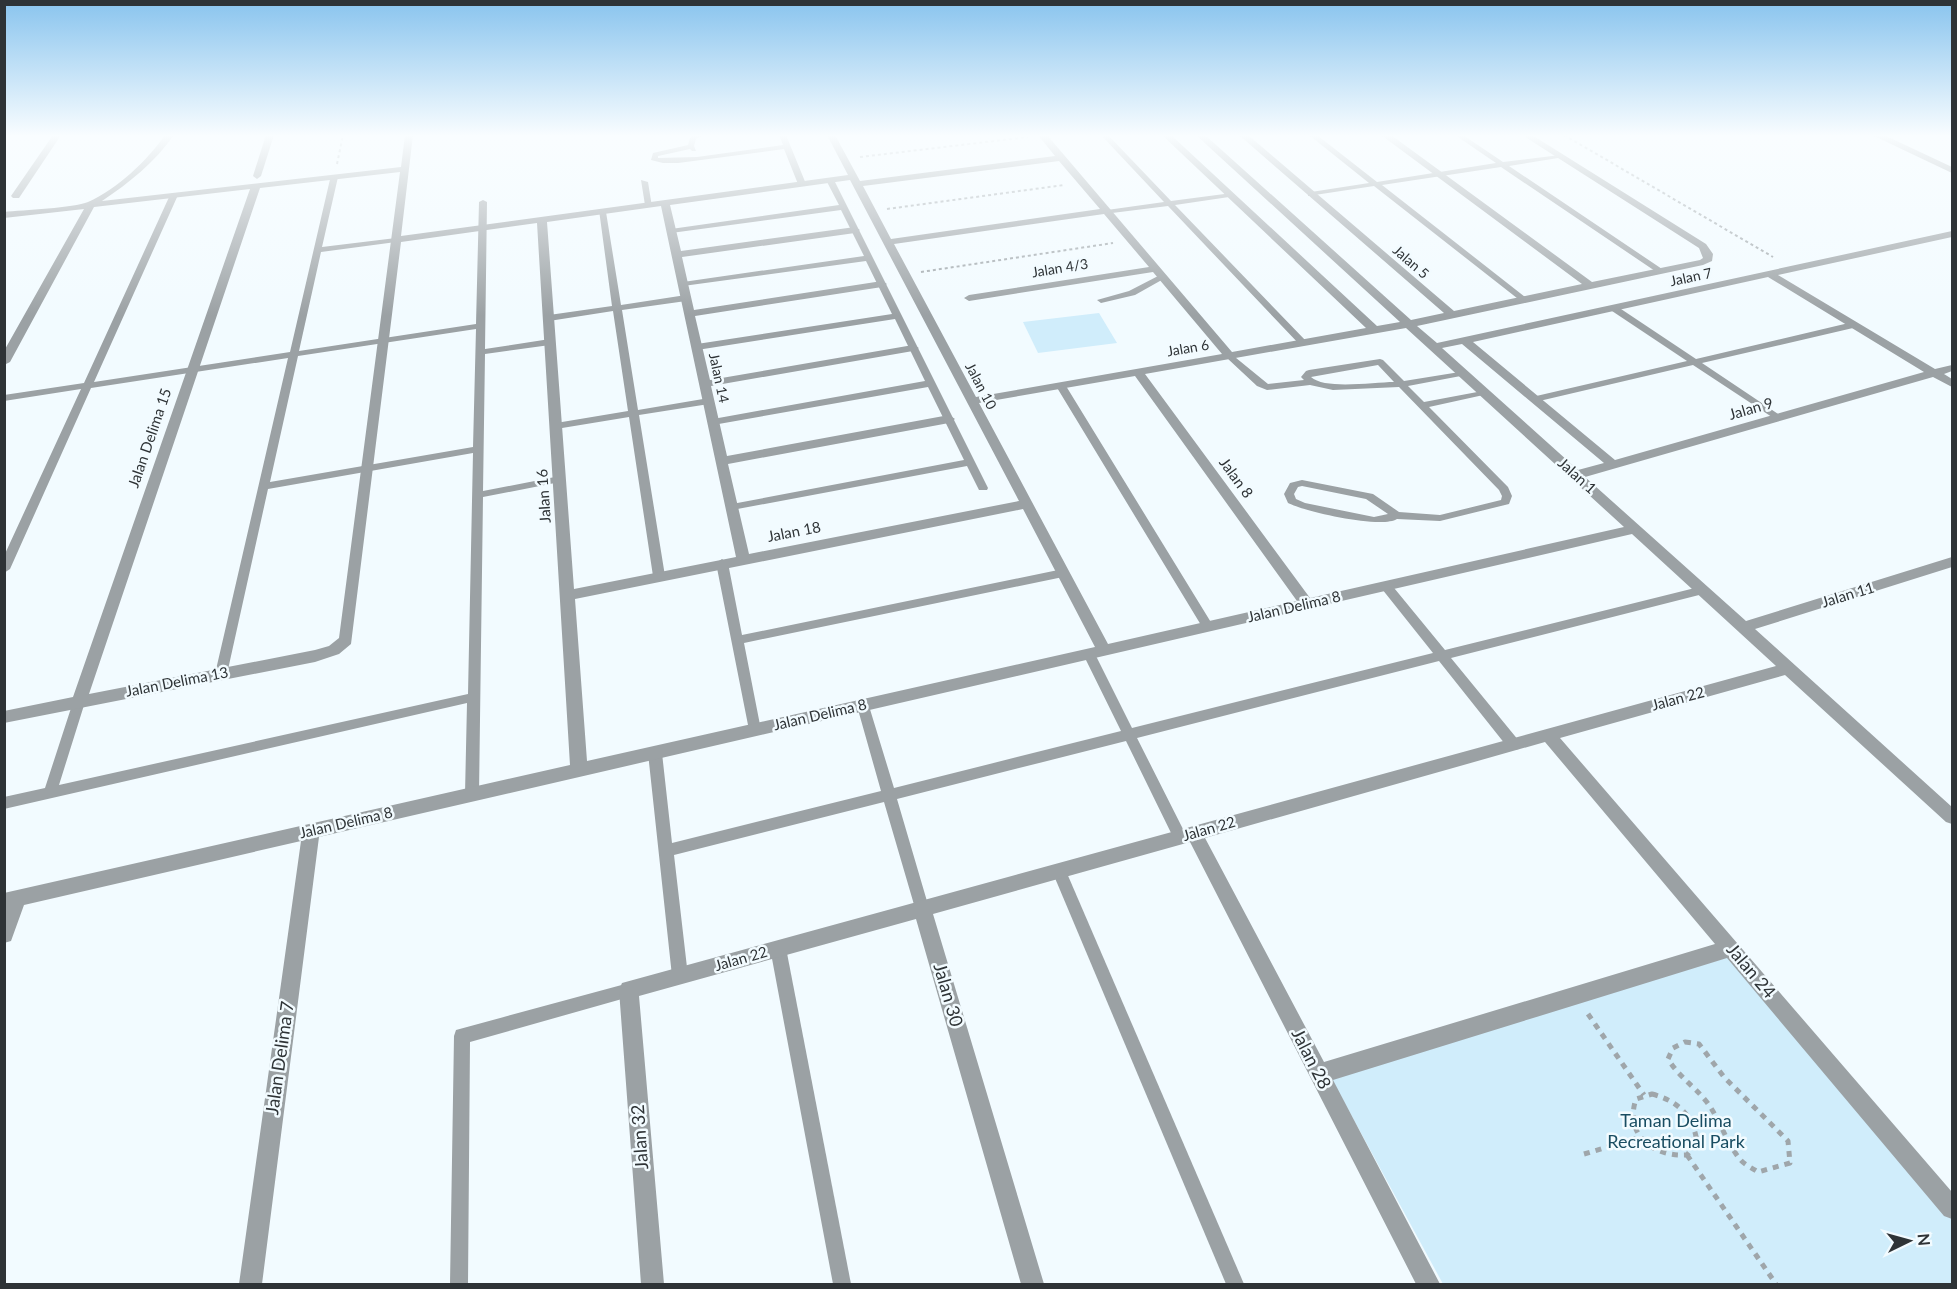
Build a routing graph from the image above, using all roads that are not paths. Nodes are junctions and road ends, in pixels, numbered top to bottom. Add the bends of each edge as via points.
1 (105, 195) edge
2 (120, 195) edge
3 (173, 195) edge
4 (174, 195) edge
5 (251, 195) edge
6 (330, 195) edge
7 (402, 195) edge
8 (647, 195) edge
9 (722, 195) edge
10 (837, 195) edge
11 (863, 195) edge
12 (1093, 195) edge
13 (1161, 195) edge
14 (1228, 195) edge
15 (1229, 195) edge
16 (1267, 195) edge
17 (1312, 195) edge
18 (1388, 195) edge
19 (1467, 195) edge
20 (1547, 195) edge
21 (1621, 195) edge
22 (112, 202) junction
23 (483, 202) dead end
24 (665, 203) junction
25 (1169, 203) junction
26 (92, 204) junction
27 (649, 205) junction
28 (843, 207) junction
29 (1107, 211) junction
30 (602, 212) junction
31 (6, 216) edge
32 (542, 220) junction
33 (482, 228) junction
34 (855, 230) junction
35 (671, 231) junction
36 (1953, 234) edge
37 (396, 240) junction
38 (888, 242) junction
39 (318, 250) junction
40 (676, 255) junction
41 (869, 258) junction
42 (1661, 271) junction
43 (1159, 273) junction
44 (1771, 275) junction
45 (682, 284) junction
46 (882, 284) junction
47 (1592, 286) junction
48 (686, 298) junction
49 (969, 298) dead end
50 (1101, 300) dead end
51 (1525, 300) junction
52 (616, 308) junction
53 (1615, 309) junction
54 (689, 314) junction
55 (1452, 315) junction
56 (898, 316) junction
57 (549, 318) junction
58 (1409, 324) junction
59 (1853, 325) junction
60 (480, 326) junction
61 (1374, 330) junction
62 (384, 340) junction
63 (1465, 341) junction
64 (550, 342) junction
65 (1302, 343) junction
66 (697, 347) junction
67 (1434, 347) junction
68 (913, 348) junction
69 (480, 352) junction
70 (294, 354) junction
71 (1230, 356) junction
72 (4, 362) edge
73 (1695, 362) junction
74 (1953, 368) edge
75 (191, 369) junction
76 (1138, 372) junction
77 (1463, 373) junction
78 (1934, 373) junction
79 (1310, 382) junction
80 (705, 384) junction
81 (932, 384) junction
82 (1402, 384) junction
83 (1953, 384) edge
84 (88, 385) junction
85 (1060, 386) junction
86 (1485, 392) junction
87 (4, 398) edge
88 (1535, 399) junction
89 (708, 401) junction
90 (972, 401) junction
91 (1423, 405) junction
92 (633, 414) junction
93 (1778, 418) junction
94 (949, 419) junction
95 (713, 422) junction
96 (556, 426) junction
97 (478, 449) junction
98 (722, 461) junction
99 (970, 462) junction
100 (1614, 465) junction
101 (368, 468) junction
102 (1576, 475) junction
103 (560, 479) junction
104 (264, 486) junction
105 (983, 488) dead end
106 (478, 495) junction
107 (1026, 504) junction
108 (732, 507) junction
109 (1393, 515) junction
110 (1636, 529) junction
111 (743, 559) junction
112 (1953, 562) edge
113 (722, 563) junction
114 (4, 569) edge
115 (1062, 573) junction
116 (658, 576) junction
117 (1386, 586) junction
118 (1703, 590) junction
119 (568, 595) junction
120 (1307, 604) junction
121 (1208, 627) junction
122 (1744, 627) junction
123 (737, 640) junction
124 (1096, 652) junction
125 (1443, 656) junction
126 (1790, 668) junction
127 (221, 674) junction
128 (474, 698) junction
129 (79, 702) junction
130 (862, 706) junction
131 (4, 717) edge
132 (754, 730) junction
133 (1130, 735) junction
134 (1548, 735) junction
135 (1514, 745) junction
136 (655, 753) junction
137 (579, 770) junction
138 (50, 793) junction
139 (472, 794) junction
140 (889, 795) junction
141 (4, 803) edge
142 (1953, 816) edge
143 (311, 831) junction
144 (1187, 835) junction
145 (666, 851) junction
146 (1059, 871) junction
147 (11, 899) edge
148 (922, 909) junction
149 (4, 935) edge
150 (778, 948) junction
151 (1732, 948) junction
152 (680, 976) junction
153 (629, 990) junction
154 (1319, 1074) junction
155 (1953, 1208) edge
156 (250, 1284) edge
157 (459, 1284) edge
158 (652, 1284) edge
159 (842, 1284) edge
160 (1033, 1284) edge
161 (1234, 1284) edge
162 (1428, 1284) edge

1 - 26 street
2 - 22 street
3 - 22 street
4 - 84 lane
5 - 75 street, Jalan Delima 15
6 - 39 lane
7 - 37 street
8 - 27 lane
9 - 24 street
10 - 28 lane
11 - 38 street, Jalan 10
12 - 29 street
13 - 25 lane
14 - 25 lane
15 - 61 street
16 - 58 street, Jalan 1
17 - 55 street, Jalan 5
18 - 51 lane
19 - 47 street
20 - 42 lane
21 - 42 street, Jalan 6 via 1703,246 1708,254 1703,262
22 - 26 street
23 - 33 lane
24 - 27 street
24 - 35 street, Jalan 14
25 - 29 lane
25 - 65 lane
26 - 31 street
26 - 72 street
27 - 30 street
28 - 34 lane
28 - 35 lane
29 - 38 street
29 - 43 street
30 - 32 street
30 - 52 lane
32 - 33 street
32 - 57 street, Jalan 16
33 - 37 street
33 - 60 lane
34 - 40 street
34 - 41 lane
35 - 40 street, Jalan 14
36 - 44 street, Jalan 7
37 - 39 lane
37 - 62 street
38 - 90 street, Jalan 10
39 - 70 lane
40 - 45 street, Jalan 14
41 - 45 lane
41 - 46 lane
42 - 47 street, Jalan 6
43 - 49 street, Jalan 4/3
43 - 50 lane via 1132,293
43 - 71 street
44 - 53 street, Jalan 7
44 - 59 street
45 - 48 street, Jalan 14
46 - 54 street
46 - 56 lane
47 - 51 street, Jalan 6
48 - 52 lane
48 - 54 street, Jalan 14
51 - 55 street, Jalan 6
52 - 57 lane
52 - 92 lane
53 - 63 street, Jalan 7
53 - 73 lane
54 - 66 street, Jalan 14
55 - 58 street, Jalan 6
56 - 66 lane
56 - 68 lane
57 - 64 street, Jalan 16
58 - 61 street, Jalan 6
58 - 67 street, Jalan 1
59 - 73 lane
59 - 78 street
60 - 62 lane
60 - 69 lane
61 - 65 street, Jalan 6
62 - 70 lane
62 - 101 street
63 - 67 street, Jalan 7
63 - 88 street
64 - 69 lane
64 - 96 street, Jalan 16
65 - 71 street, Jalan 6
66 - 80 street, Jalan 14
67 - 77 street, Jalan 1
68 - 80 street
68 - 81 lane
69 - 97 lane
70 - 75 lane
70 - 104 lane
71 - 76 street, Jalan 6
71 - 79 lane via 1267,387
73 - 88 lane
73 - 93 lane
74 - 78 street, Jalan 9
75 - 84 lane
75 - 129 street, Jalan Delima 15
76 - 85 street, Jalan 6
76 - 120 street, Jalan 8
77 - 82 lane
77 - 86 street, Jalan 1
78 - 83 street
78 - 93 street, Jalan 9
79 - 82 lane via 1333,387
79 - 82 lane via 1306,377 1309,373 1376,361
80 - 89 street, Jalan 14
81 - 94 lane
81 - 95 lane
82 - 91 lane
84 - 87 lane
84 - 114 lane
85 - 90 street, Jalan 6
85 - 121 lane
86 - 91 lane
86 - 102 street, Jalan 1
88 - 100 street
89 - 92 lane
89 - 95 street, Jalan 14
90 - 107 street, Jalan 10
91 - 109 lane via 1507,496 1505,502 1440,518
92 - 96 lane
92 - 116 lane
93 - 100 street, Jalan 9
94 - 98 street
94 - 99 lane
95 - 98 street, Jalan 14
96 - 103 street, Jalan 16
97 - 101 lane
97 - 106 lane
98 - 108 street, Jalan 14
99 - 105 lane
99 - 108 lane
100 - 102 street, Jalan 9
101 - 104 lane
101 - 127 street, Jalan Delima 13 via 346,640 334,650 315,656
102 - 110 street, Jalan 1
103 - 106 lane
103 - 119 street, Jalan 16
104 - 127 lane
106 - 128 lane
107 - 111 street, Jalan 18
107 - 115 street, Jalan 10
108 - 111 street, Jalan 14
109 - 109 lane via 1374,520 1344,515 1302,506 1292,501 1289,494 1294,484 1302,483 1369,496 1384,504
110 - 117 street, Jalan Delima 8
110 - 118 street, Jalan 1
111 - 113 street, Jalan 18
112 - 122 street, Jalan 11
113 - 116 street, Jalan 18
113 - 123 lane
115 - 123 lane
115 - 124 street, Jalan 10
116 - 119 street, Jalan 18
117 - 120 street, Jalan Delima 8
117 - 125 lane
118 - 122 street, Jalan 1
118 - 125 lane
119 - 137 street, Jalan 16
120 - 121 street, Jalan Delima 8
121 - 124 street, Jalan Delima 8
122 - 126 street, Jalan 1
123 - 132 lane
124 - 130 street, Jalan Delima 8
124 - 133 lane
125 - 133 lane
125 - 135 lane
126 - 134 street, Jalan 22
126 - 142 street, Jalan 1
127 - 129 street, Jalan Delima 13
128 - 138 lane
128 - 139 lane
129 - 131 street, Jalan Delima 13
129 - 138 lane
130 - 132 street, Jalan Delima 8
130 - 140 lane, Jalan 30
132 - 136 street, Jalan Delima 8
133 - 140 lane
133 - 144 lane
134 - 135 street, Jalan 22
134 - 151 street, Jalan 24
135 - 144 street, Jalan 22
136 - 137 street, Jalan Delima 8
136 - 145 lane
137 - 139 street, Jalan Delima 8
138 - 141 lane
139 - 143 street, Jalan Delima 8
140 - 145 lane
140 - 148 lane, Jalan 30
143 - 147 street, Jalan Delima 8
143 - 156 street, Jalan Delima 7
144 - 146 street, Jalan 22
144 - 154 street, Jalan 28
145 - 152 lane
146 - 148 street, Jalan 22
146 - 161 lane
147 - 149 street
148 - 150 street, Jalan 22
148 - 160 street, Jalan 30
150 - 152 street, Jalan 22
150 - 159 lane
151 - 154 street
151 - 155 street, Jalan 24
152 - 153 street, Jalan 22
153 - 157 lane via 462,1036
153 - 158 street, Jalan 32
154 - 162 street, Jalan 28

